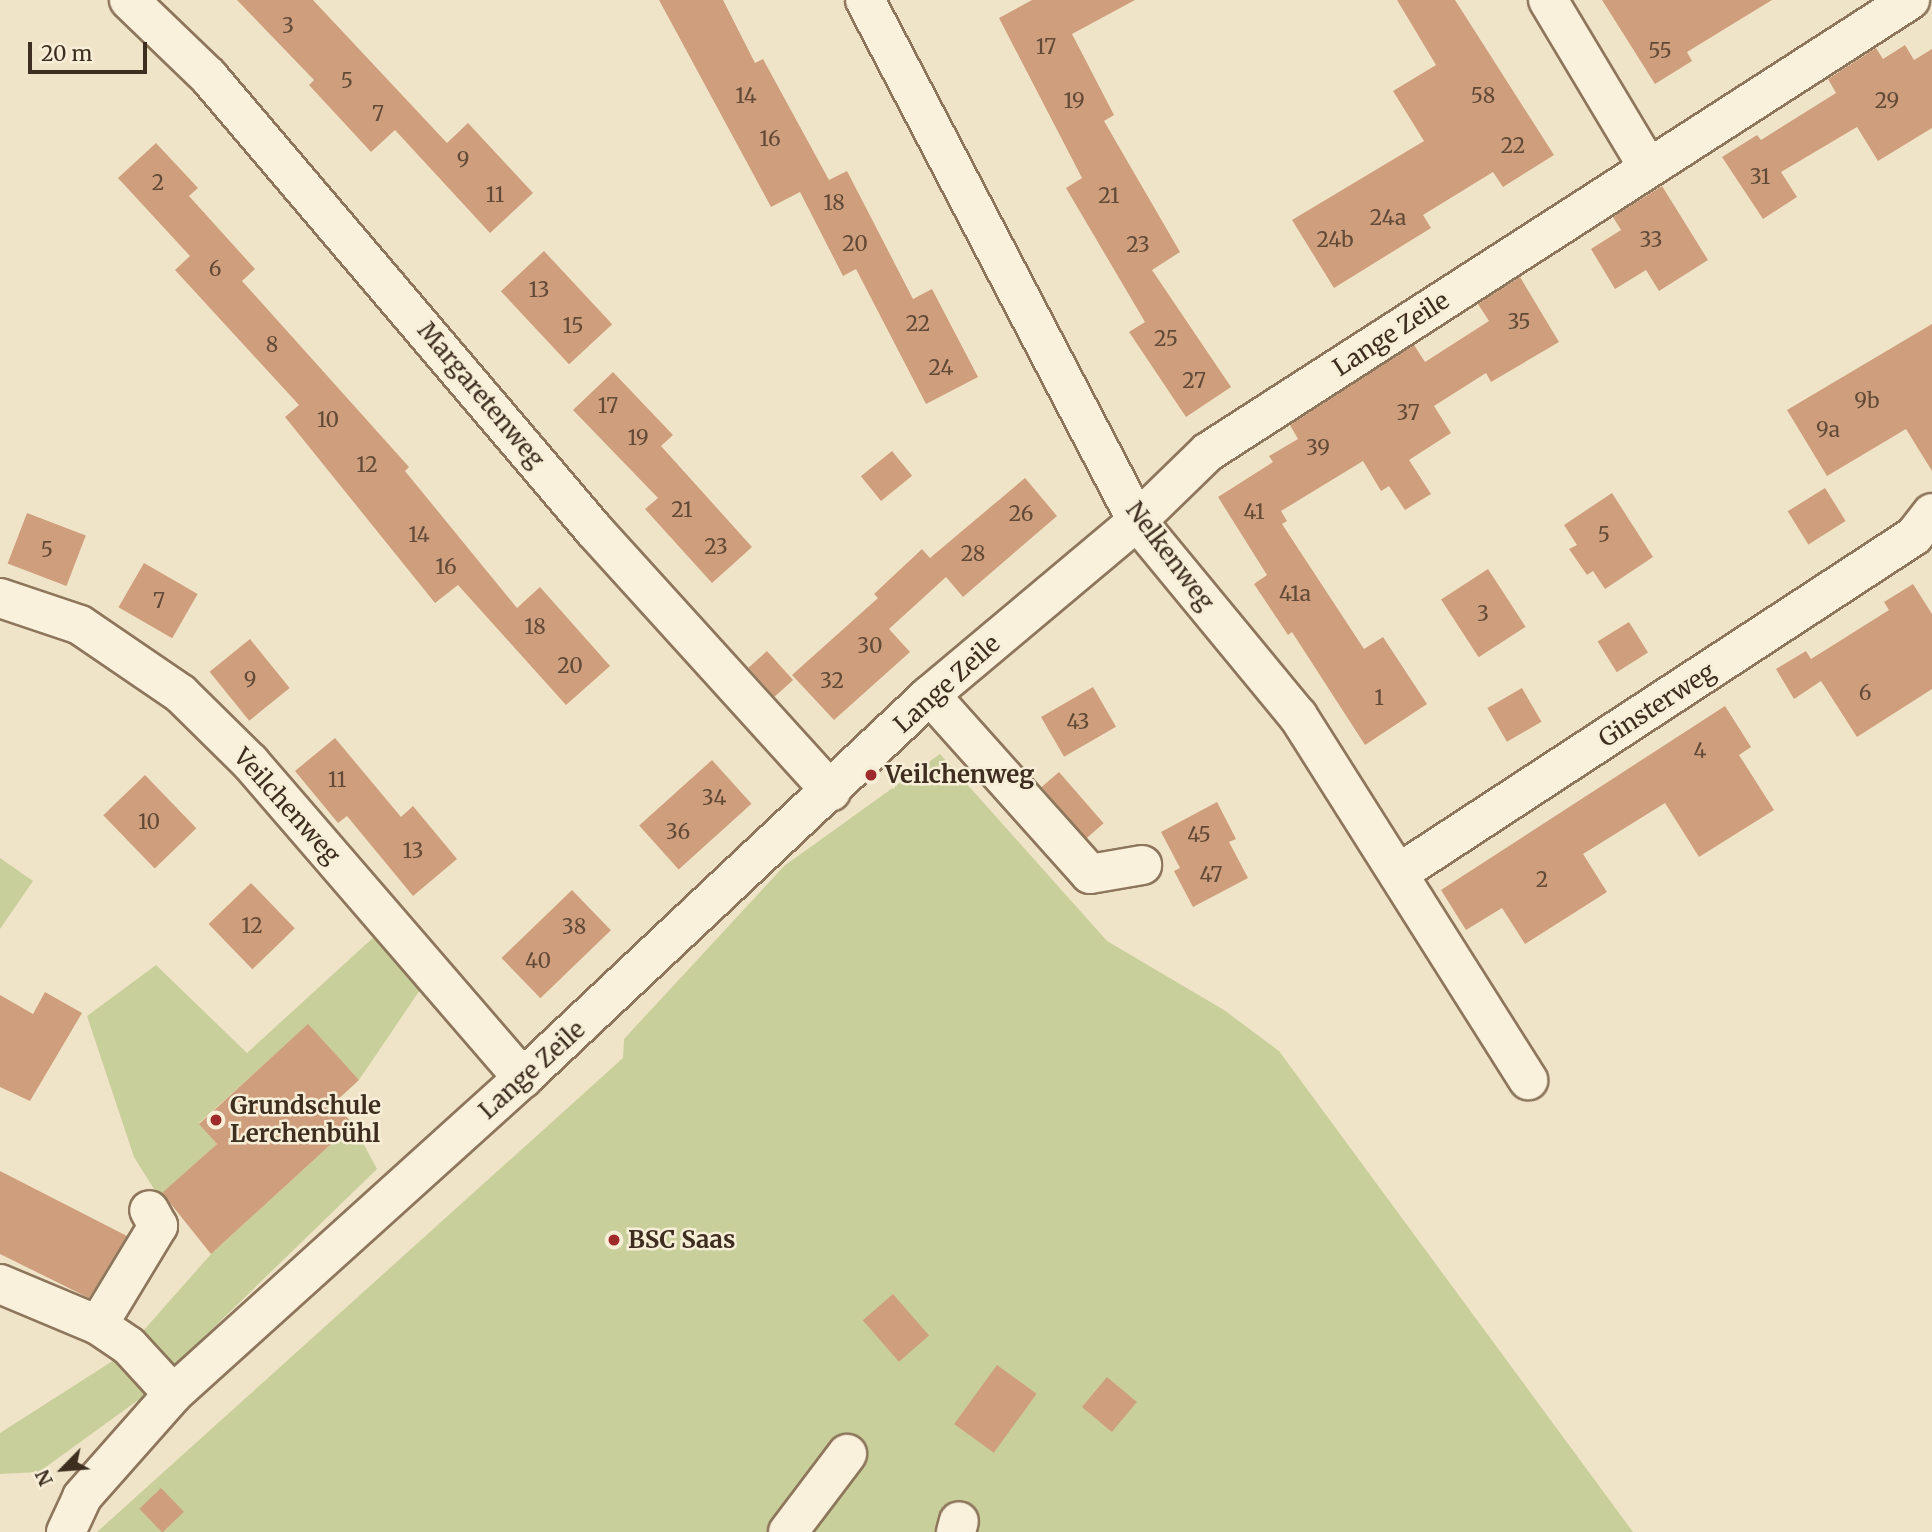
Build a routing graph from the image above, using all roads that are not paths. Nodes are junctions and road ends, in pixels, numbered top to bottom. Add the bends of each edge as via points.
1 (129, 0) edge
2 (864, 0) edge
3 (1548, 0) edge
4 (1910, 0) edge
5 (1648, 167) junction
6 (1137, 521) junction
7 (1926, 527) edge
8 (0, 598) edge
9 (930, 695) junction
10 (831, 792) junction
11 (1142, 865) dead end
12 (1399, 873) junction
13 (523, 1078) junction
14 (1528, 1080) dead end
15 (149, 1210) dead end
16 (0, 1284) edge
17 (98, 1325) junction
18 (173, 1394) junction
19 (847, 1454) dead end
20 (66, 1532) edge
21 (788, 1532) edge

1 - 10 street, Margaretenweg via 208,76 594,530
2 - 6 street, Nelkenweg
3 - 5 street
4 - 5 street, Lange Zeile
5 - 6 street, Lange Zeile via 1208,452
6 - 9 street, Lange Zeile
6 - 12 street, Nelkenweg via 1298,716
7 - 12 street, Ginsterweg
8 - 13 street, Veilchenweg via 80,625 181,694 250,762
9 - 10 street, Lange Zeile
9 - 11 street via 1090,874
10 - 13 street, Lange Zeile
12 - 14 street, Nelkenweg
13 - 18 street, Lange Zeile
15 - 17 street via 158,1226
16 - 17 street
17 - 18 street via 129,1346
18 - 20 street, Lange Zeile via 82,1497
19 - 21 street

